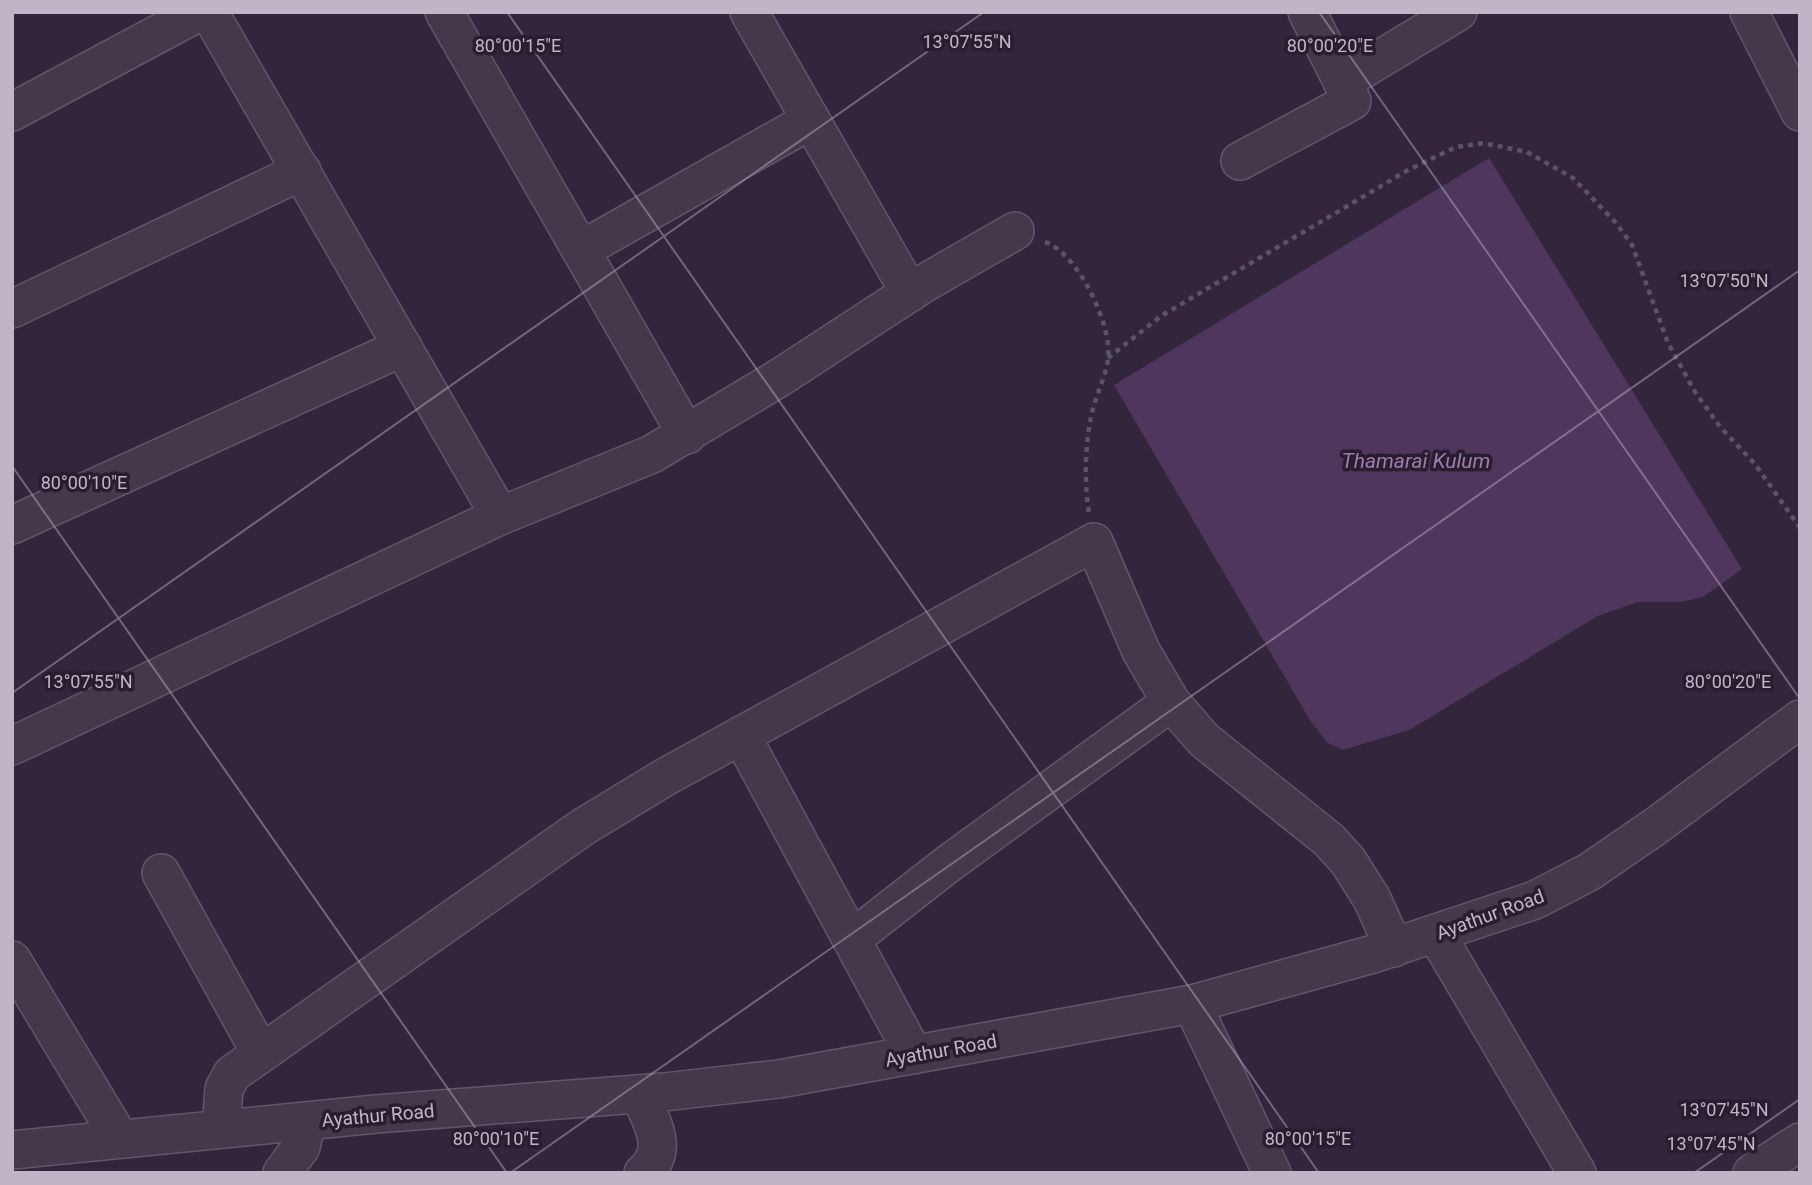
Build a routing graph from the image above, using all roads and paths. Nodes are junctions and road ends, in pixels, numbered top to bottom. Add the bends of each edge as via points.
1 (198, 12) edge
2 (209, 12) edge
3 (444, 12) edge
4 (749, 12) edge
5 (1307, 12) edge
6 (1458, 12) edge
7 (1749, 12) edge
8 (1342, 82) junction
9 (12, 112) edge
10 (1800, 112) edge
11 (811, 120) junction
12 (1240, 161) dead end
13 (302, 170) junction
14 (1015, 231) joint
15 (581, 250) junction
16 (910, 293) junction
17 (12, 309) edge
18 (403, 347) junction
19 (1108, 358) junction
20 (687, 435) junction
21 (500, 516) junction
22 (12, 525) edge
23 (1800, 528) edge
24 (1094, 542) junction
25 (1171, 702) junction
26 (1800, 719) edge
27 (741, 735) junction
28 (12, 746) edge
29 (161, 873) dead end
30 (1436, 934) junction
31 (852, 939) junction
32 (1394, 948) junction
33 (12, 960) edge
34 (1192, 1004) junction
35 (260, 1052) junction
36 (915, 1055) junction
37 (640, 1094) junction
38 (307, 1121) junction
39 (221, 1129) junction
40 (120, 1139) junction
41 (1800, 1142) edge
42 (12, 1150) edge
43 (282, 1173) edge
44 (643, 1173) edge
45 (1272, 1173) edge
46 (1577, 1173) edge
47 (1752, 1173) edge

1 - 9 street
2 - 13 street
3 - 15 street
4 - 11 street
5 - 8 street
6 - 8 street
7 - 10 street
8 - 12 street via 1352,101
11 - 15 street
11 - 16 street
13 - 17 street
13 - 18 street
14 - 16 street
14 - 19 path via 1051,243 1083,277 1101,315
15 - 20 street
16 - 20 street
18 - 21 street
18 - 22 street
19 - 23 path via 1161,316 1410,169 1456,147 1483,143 1527,152 1573,178 1618,224 1632,246 1668,343 1695,392
19 - 24 path via 1091,417 1086,466
20 - 21 street via 605,475
21 - 28 street
24 - 25 street via 1141,651
24 - 27 street
25 - 31 street
25 - 32 street via 1204,740 1329,840 1372,899
26 - 30 street, Ayathur Road via 1589,872 1535,900
27 - 31 street
27 - 35 street via 583,827
29 - 35 street
30 - 32 street, Ayathur Road
30 - 46 street
31 - 36 street
32 - 34 street, Ayathur Road
33 - 40 street
34 - 36 street, Ayathur Road
34 - 45 street
35 - 39 street via 232,1074 224,1089
36 - 37 street, Ayathur Road via 779,1079
37 - 38 street, Ayathur Road
37 - 44 street via 659,1141 659,1153
38 - 39 street, Ayathur Road
38 - 43 street via 300,1147
39 - 40 street, Ayathur Road
40 - 42 street, Ayathur Road
41 - 47 street

